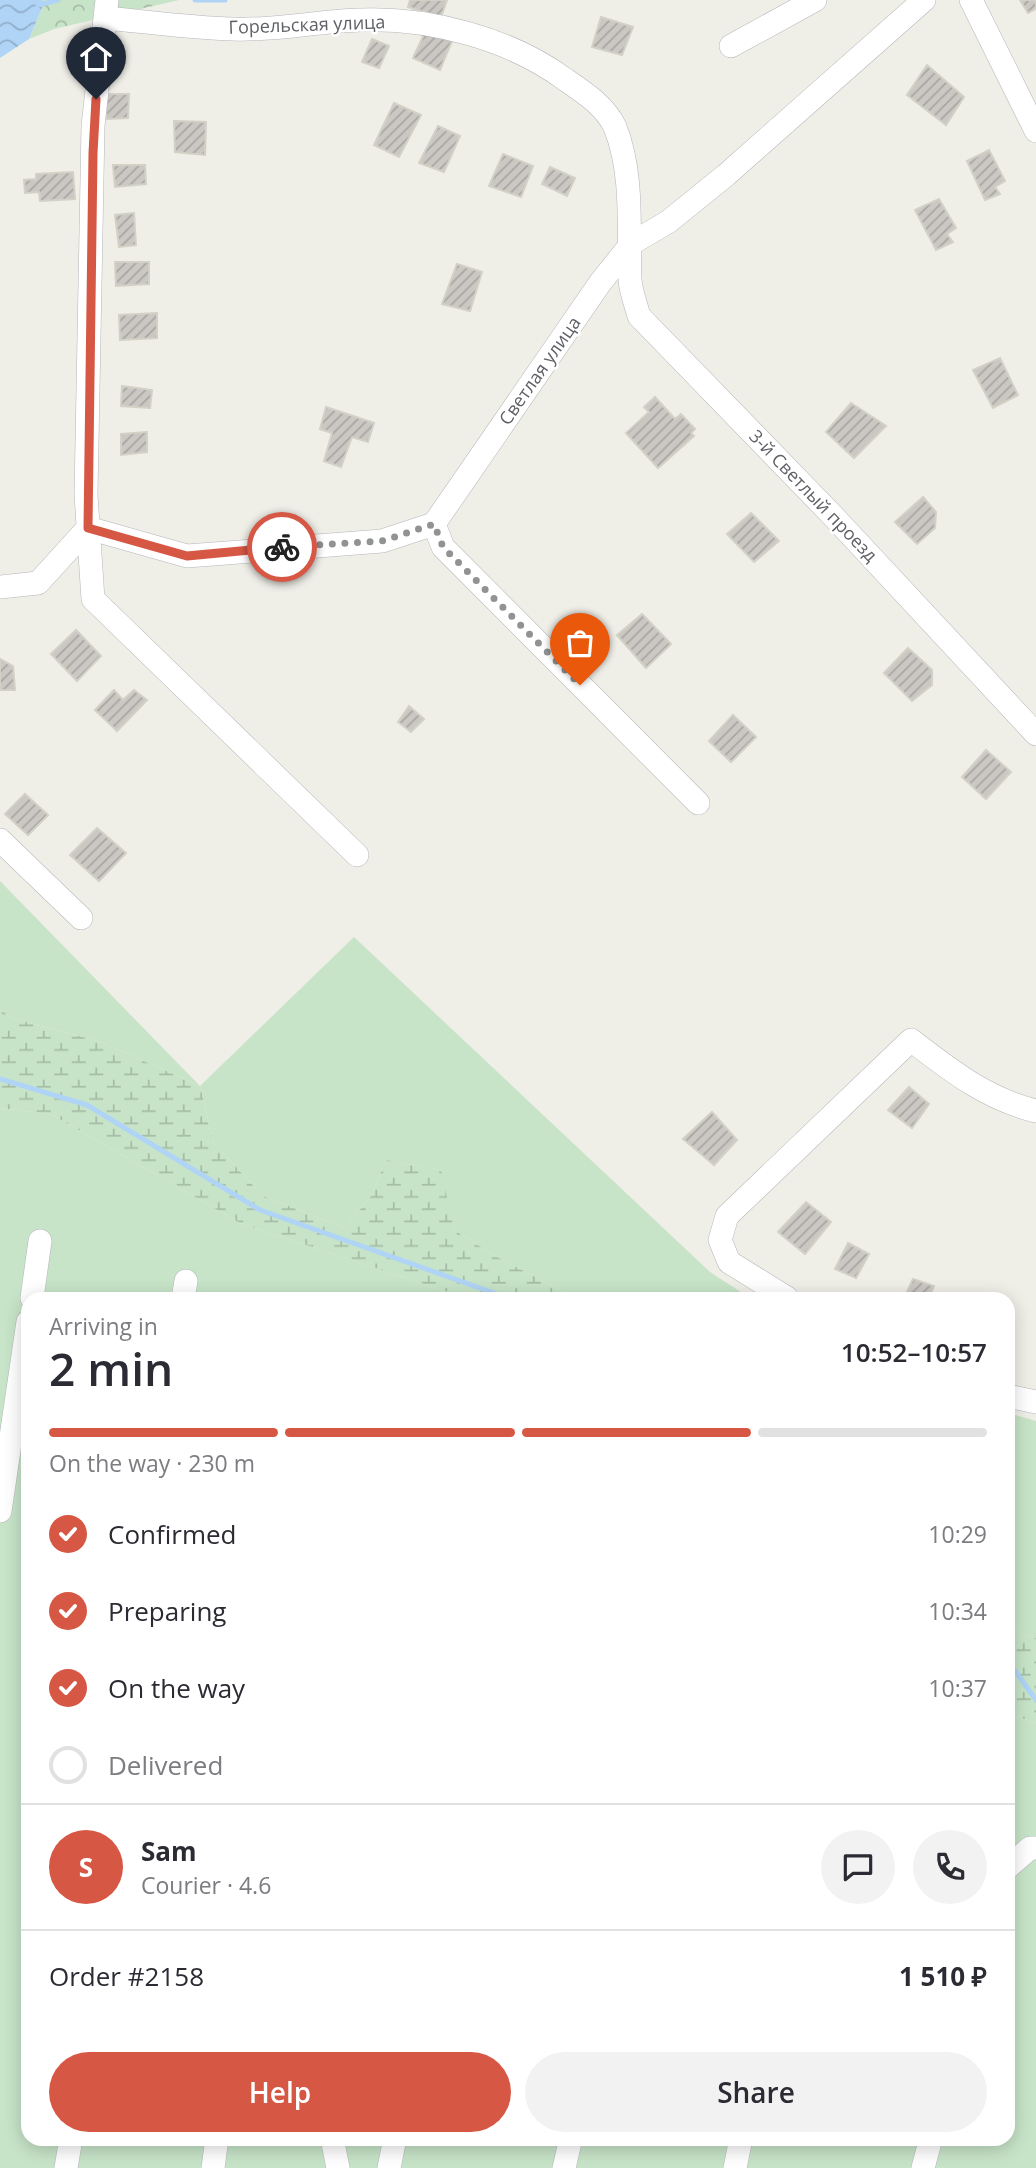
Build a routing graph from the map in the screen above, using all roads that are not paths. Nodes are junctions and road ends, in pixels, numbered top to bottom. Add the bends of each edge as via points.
1 (815, 0) edge
2 (924, 0) edge
3 (971, 0) edge
4 (106, 9) edge
5 (731, 46) dead end
6 (1036, 131) edge
7 (632, 243) junction
8 (434, 524) junction
9 (88, 528) junction
10 (0, 587) edge
11 (1036, 734) edge
12 (698, 803) dead end
13 (0, 840) edge
14 (357, 855) dead end
15 (81, 918) dead end
16 (1036, 1111) edge
17 (40, 1241) dead end
18 (33, 1292) edge
19 (777, 1292) edge
20 (21, 1369) edge
21 (1015, 1398) edge
22 (1036, 1402) edge
23 (0, 1511) edge
24 (1036, 1848) edge
25 (1015, 1861) edge
26 (70, 2146) edge
27 (216, 2146) edge
28 (333, 2146) edge
29 (393, 2146) edge
30 (569, 2146) edge
31 (739, 2146) edge
32 (928, 2146) edge
33 (66, 2168) edge
34 (213, 2168) edge
35 (338, 2168) edge
36 (389, 2168) edge
37 (564, 2168) edge
38 (735, 2168) edge
39 (923, 2168) edge

1 - 5 street
2 - 7 street, Светлая улица via 726,175 668,222
3 - 6 street
4 - 7 street, Горельская улица via 235,30 361,20 410,22 492,42 545,64 592,99 615,128
4 - 9 street, Горельская улица via 93,127
7 - 8 street, Светлая улица
7 - 11 street, 3-й Светлый проезд via 630,282 639,316
8 - 9 street via 382,541 187,556
8 - 12 street via 443,547
9 - 10 street via 38,583
9 - 14 street, Горельская улица via 93,599
13 - 15 street
16 - 19 street via 1005,1103 960,1078 911,1040 727,1216 720,1240 729,1262
17 - 18 street
20 - 23 street
21 - 22 street
24 - 25 street
26 - 33 street
27 - 34 street
28 - 35 street
29 - 36 street
30 - 37 street
31 - 38 street
32 - 39 street

